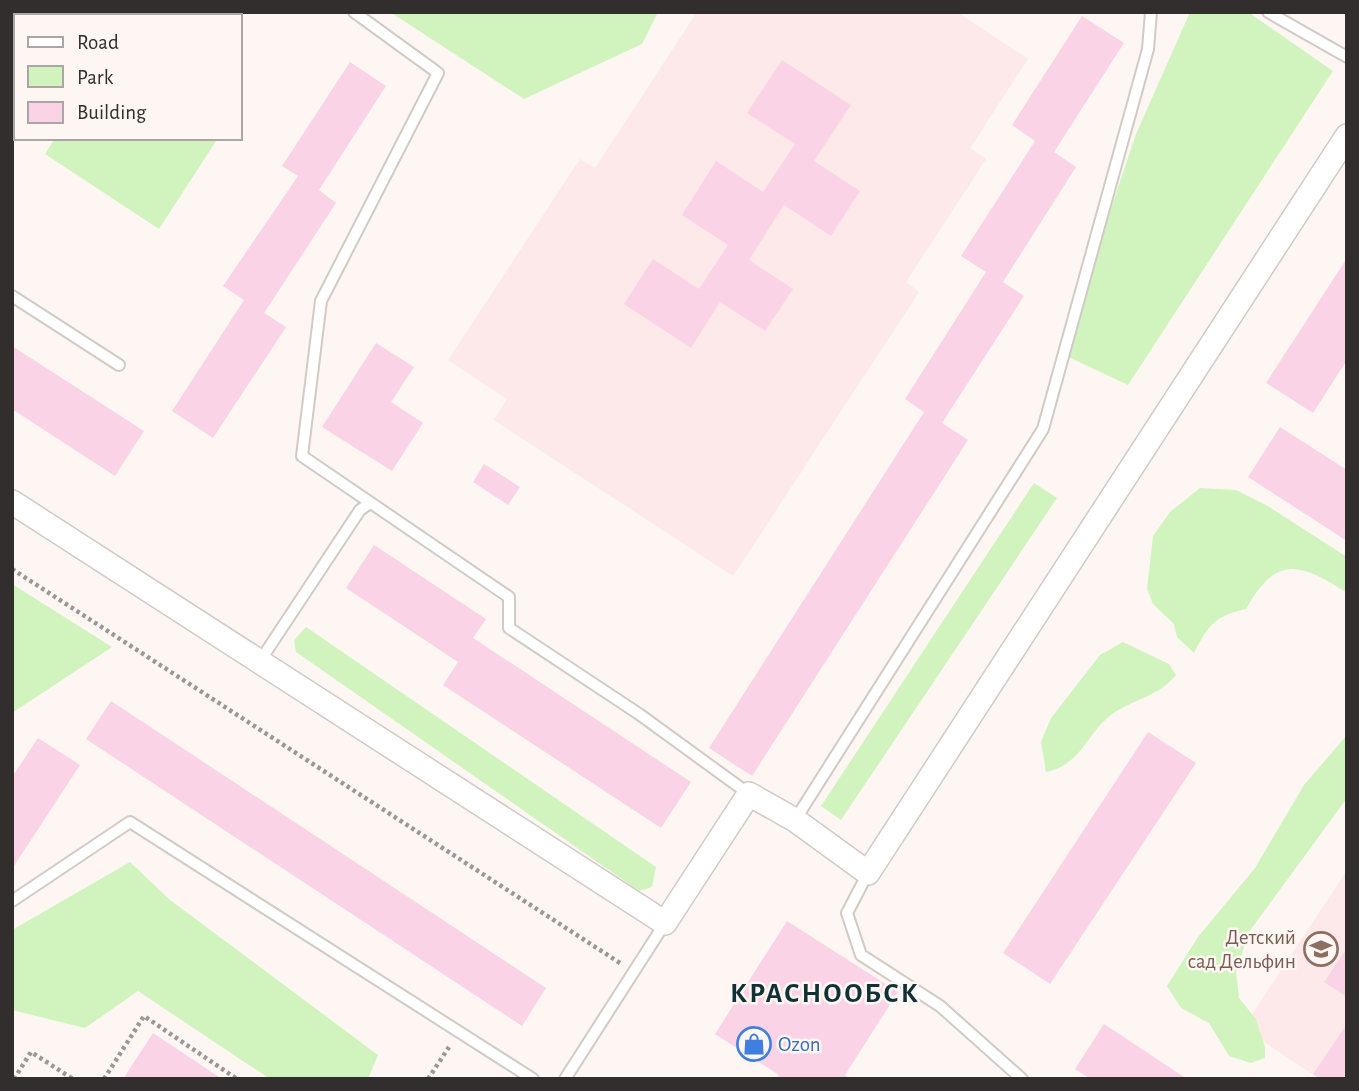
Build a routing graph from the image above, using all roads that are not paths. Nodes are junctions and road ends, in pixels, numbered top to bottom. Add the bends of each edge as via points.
1 (354, 12) edge
2 (1151, 12) edge
3 (1268, 12) edge
4 (1347, 57) edge
5 (1347, 136) edge
6 (12, 296) edge
7 (119, 365) dead end
8 (12, 502) edge
9 (370, 503) junction
10 (260, 661) junction
11 (749, 794) junction
12 (795, 820) junction
13 (868, 873) junction
14 (12, 901) edge
15 (665, 923) junction
16 (533, 1079) edge
17 (565, 1079) edge
18 (1022, 1079) edge

1 - 9 lane via 438,74 321,301 302,456
2 - 12 lane via 1148,49 1043,429
3 - 4 lane
5 - 13 street
6 - 7 lane
8 - 10 street
9 - 10 lane via 360,510
9 - 11 lane via 509,597 509,628
10 - 15 street
11 - 12 street
11 - 15 street
12 - 13 street
13 - 18 lane via 847,913 861,954 940,1006
14 - 16 lane via 130,822
15 - 17 lane

